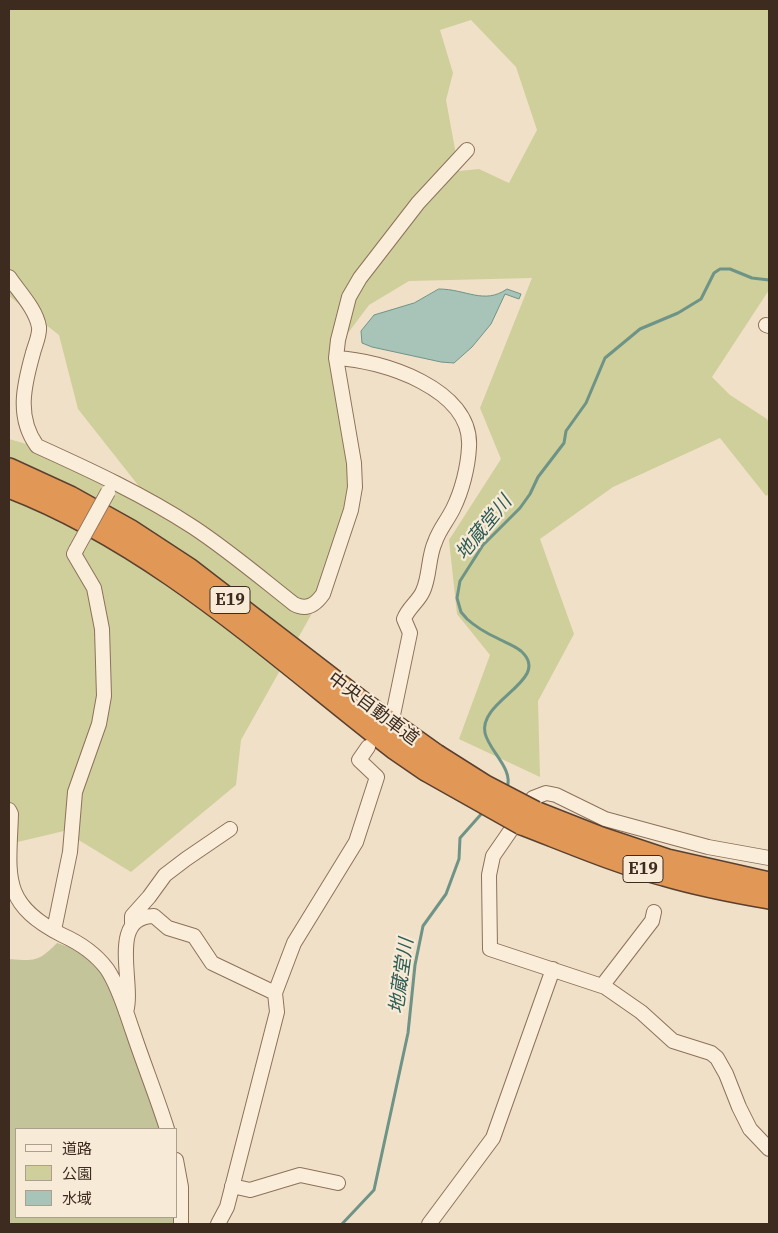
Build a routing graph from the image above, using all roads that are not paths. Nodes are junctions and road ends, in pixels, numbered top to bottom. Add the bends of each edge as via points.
1 (467, 150) dead end
2 (9, 278) edge
3 (14, 295) edge
4 (336, 358) junction
5 (9, 469) edge
6 (110, 486) junction
7 (9, 487) edge
8 (394, 715) dead end
9 (368, 747) dead end
10 (431, 763) junction
11 (9, 810) edge
12 (529, 818) junction
13 (230, 829) dead end
14 (769, 858) edge
15 (769, 883) edge
16 (769, 898) edge
17 (654, 912) dead end
18 (131, 924) junction
19 (54, 930) junction
20 (553, 969) junction
21 (602, 986) junction
22 (275, 993) junction
23 (126, 1012) junction
24 (167, 1128) edge
25 (769, 1149) edge
26 (178, 1171) edge
27 (338, 1183) dead end
28 (232, 1186) junction
29 (181, 1224) edge
30 (218, 1224) edge
31 (429, 1224) edge

1 - 4 street via 418,203 360,278 349,297
2 - 3 street
3 - 6 street via 36,317 39,330 23,397 29,435 37,446
4 - 6 street via 354,463 355,488 351,510 323,594 316,604 306,608 294,604 194,527
4 - 8 street via 389,368 435,389 464,417 469,434 462,486 433,545 424,590 404,619 410,633
5 - 10 highway, 中央自動車道 / E19 via 70,497 189,568 363,703
6 - 19 street, bridge via 74,554 96,596 102,629 104,696 99,724 76,792 70,852
7 - 10 highway, 中央自動車道 / E19 via 130,549 187,587 394,748
9 - 22 street via 359,760 377,777 363,824 356,842 294,943
10 - 12 highway, 中央自動車道 / E19, bridge
11 - 19 street via 12,886 25,910
12 - 15 highway, 中央自動車道 / E19 via 667,860
12 - 16 highway, 中央自動車道 / E19 via 593,852 663,875
13 - 18 street via 165,875 132,916
14 - 20 street via 708,847 605,819 556,795 546,793 533,798 493,856 489,875 490,949
17 - 21 street via 652,921
18 - 22 street via 145,916 154,916 168,928 194,936 212,963
18 - 23 street via 127,935 129,1002
19 - 23 street via 95,954 107,970
20 - 21 street
20 - 31 street via 493,1138
21 - 25 street via 625,999 672,1041 717,1058 744,1119
22 - 28 street via 277,1012
23 - 24 street
26 - 29 street
27 - 28 street via 300,1174 250,1190
28 - 30 street via 227,1207

